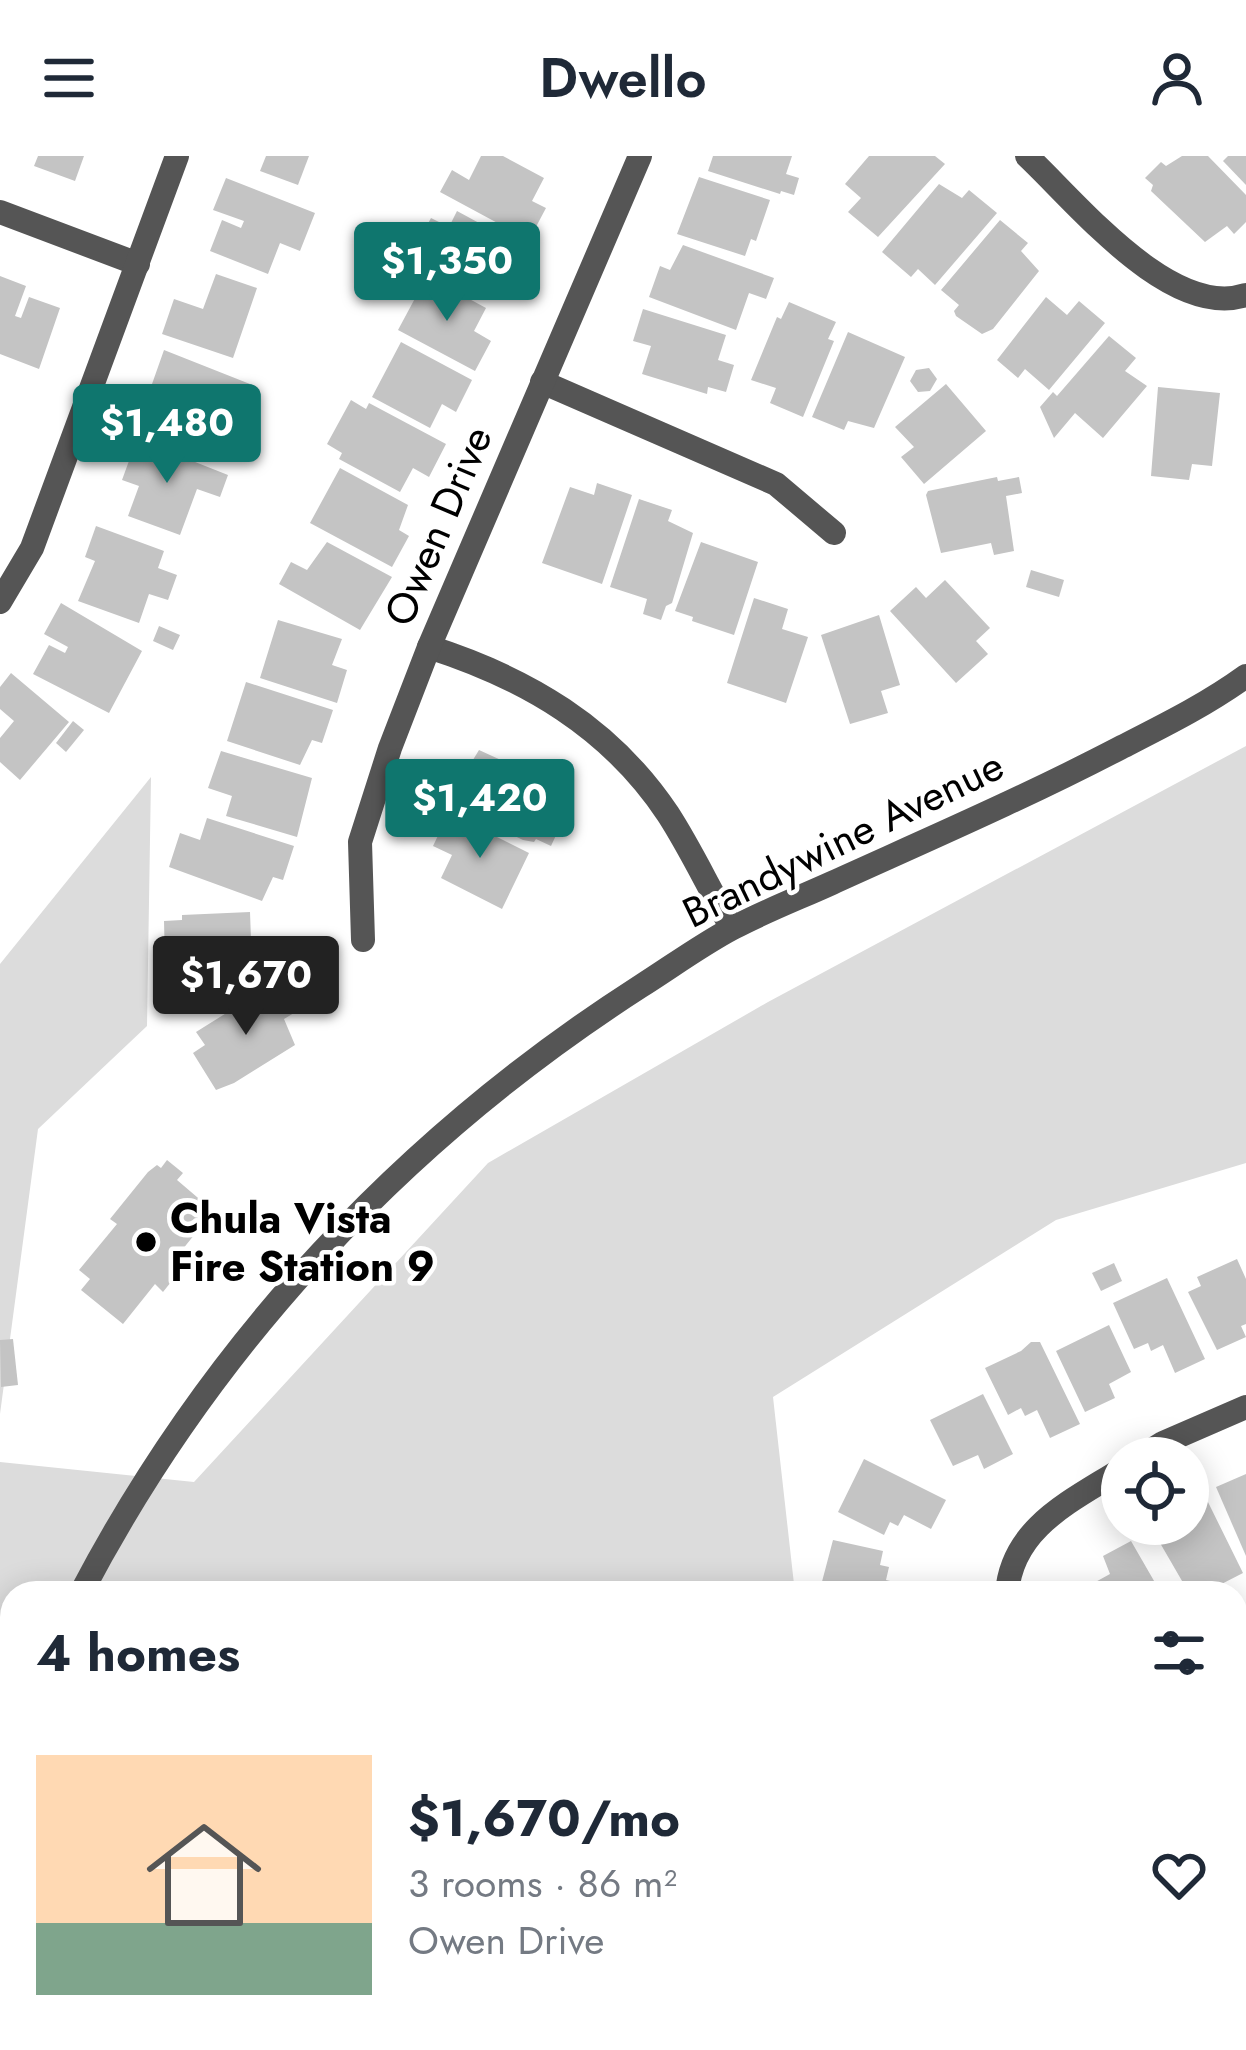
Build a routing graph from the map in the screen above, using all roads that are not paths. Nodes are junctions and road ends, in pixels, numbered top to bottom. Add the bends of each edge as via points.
1 (177, 156) edge
2 (640, 156) edge
3 (1027, 156) edge
4 (0, 212) edge
5 (138, 264) junction
6 (1246, 295) edge
7 (542, 382) junction
8 (833, 533) dead end
9 (0, 602) edge
10 (428, 647) junction
11 (1246, 676) edge
12 (732, 928) junction
13 (363, 940) dead end
14 (1246, 1407) edge
15 (1176, 1437) edge
16 (1101, 1482) edge
17 (88, 1581) edge
18 (1009, 1581) edge

1 - 5 street
2 - 7 street, Owen Drive
3 - 6 street via 1172,285 1228,301
4 - 5 street
5 - 9 street via 32,548
7 - 8 street via 776,484
7 - 10 street, Owen Drive
10 - 12 street via 507,675 568,711 623,758 665,811
10 - 13 street, Owen Drive via 360,842
11 - 12 street, Brandywine Avenue via 1056,782
12 - 17 street, Brandywine Avenue via 496,1087 375,1193 285,1288 206,1391
14 - 15 street
16 - 18 street via 1040,1520

